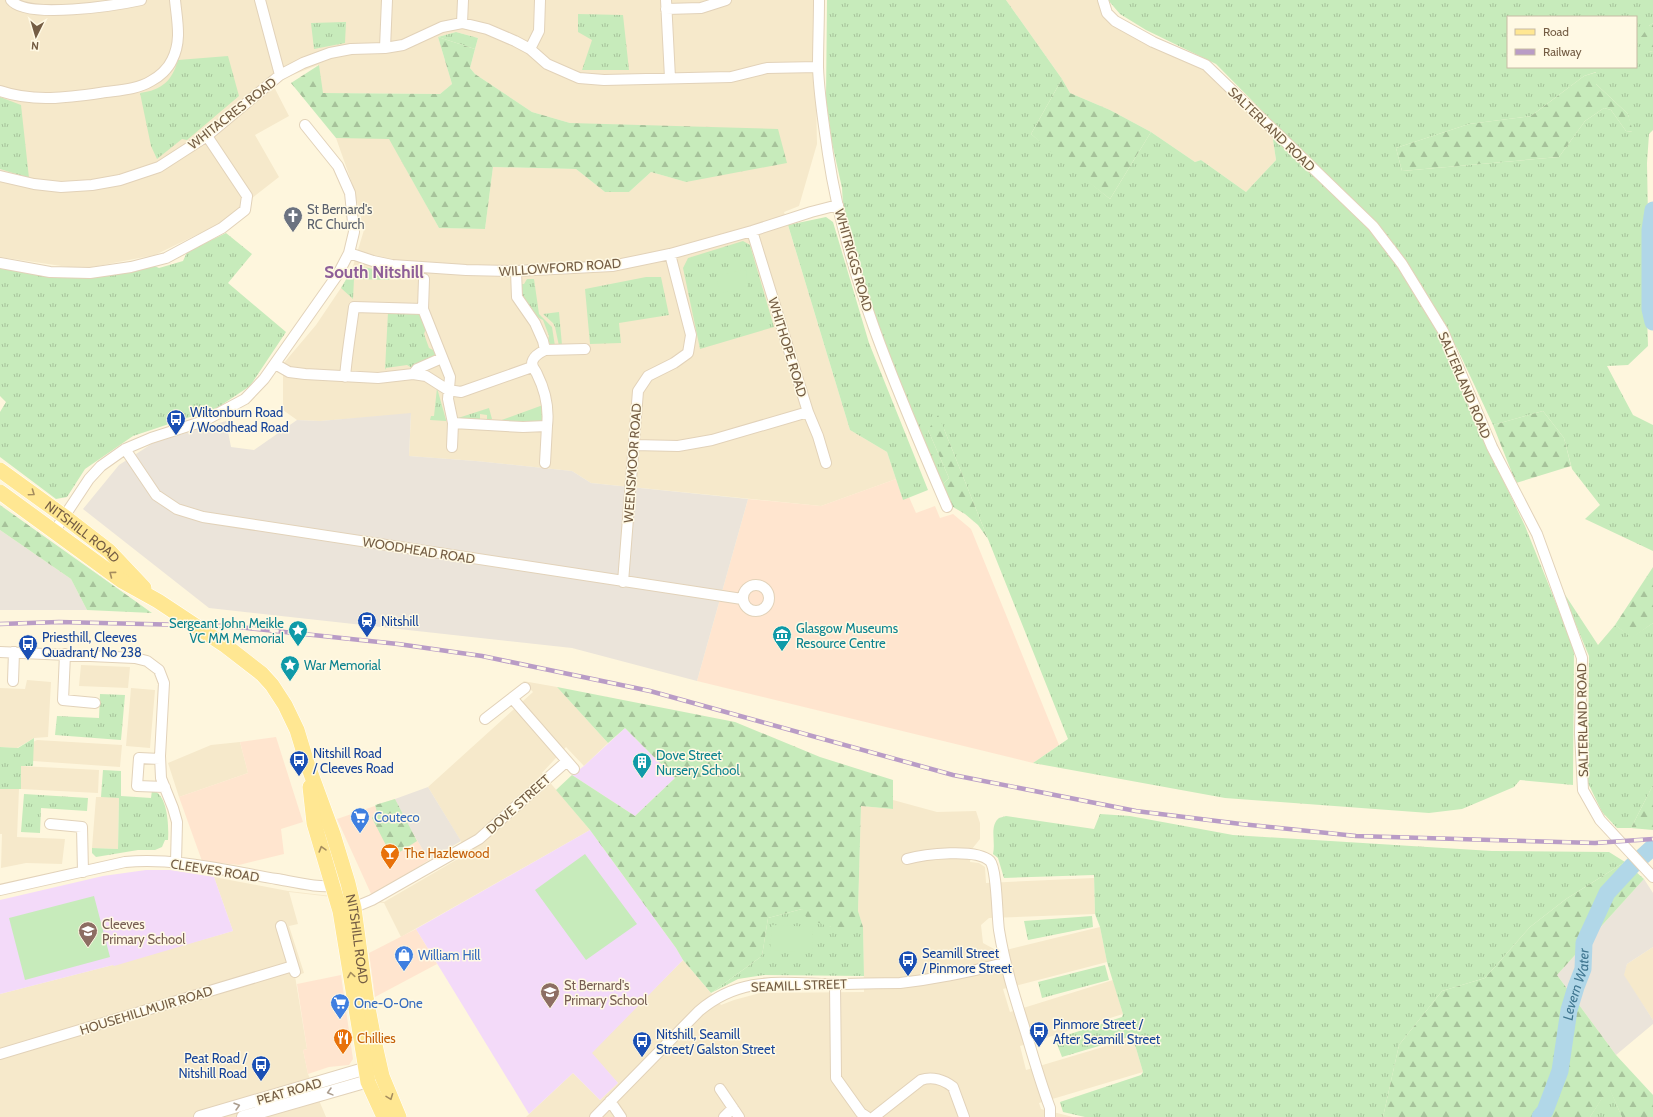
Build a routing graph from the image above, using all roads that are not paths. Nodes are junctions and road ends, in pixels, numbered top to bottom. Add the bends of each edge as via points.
1 (11, 0) edge
2 (141, 0) edge
3 (175, 0) edge
4 (260, 0) edge
5 (387, 0) edge
6 (463, 0) edge
7 (540, 0) edge
8 (726, 0) edge
9 (819, 0) edge
10 (1103, 0) edge
11 (666, 4) edge
12 (462, 24) junction
13 (385, 48) junction
14 (530, 49) junction
15 (818, 67) junction
16 (280, 75) junction
17 (670, 78) junction
18 (0, 91) edge
19 (305, 125) dead end
20 (207, 136) junction
21 (0, 176) edge
22 (838, 205) junction
23 (752, 231) junction
24 (349, 253) junction
25 (670, 254) junction
26 (0, 263) edge
27 (516, 272) junction
28 (424, 280) dead end
29 (423, 309) junction
30 (585, 349) dead end
31 (545, 350) junction
32 (442, 358) junction
33 (275, 364) junction
34 (532, 367) junction
35 (413, 374) junction
36 (345, 377) junction
37 (448, 390) junction
38 (808, 412) junction
39 (453, 424) junction
40 (547, 426) junction
41 (634, 445) junction
42 (452, 446) dead end
43 (125, 449) junction
44 (545, 463) dead end
45 (826, 463) dead end
46 (0, 470) edge
47 (0, 492) edge
48 (947, 507) dead end
49 (65, 517) junction
50 (54, 532) junction
51 (623, 582) junction
52 (742, 599) dead end
53 (158, 601) junction
54 (0, 652) edge
55 (14, 652) junction
56 (65, 654) junction
57 (13, 680) dead end
58 (525, 688) dead end
59 (512, 698) junction
60 (94, 703) dead end
61 (485, 720) dead end
62 (160, 759) junction
63 (567, 761) junction
64 (307, 763) junction
65 (574, 770) dead end
66 (165, 787) junction
67 (50, 824) dead end
68 (907, 859) dead end
69 (176, 862) junction
70 (83, 872) junction
71 (1653, 877) edge
72 (348, 883) junction
73 (333, 887) junction
74 (0, 890) edge
75 (347, 910) junction
76 (281, 926) dead end
77 (1004, 964) junction
78 (835, 984) junction
79 (0, 1054) edge
80 (374, 1073) junction
81 (720, 1089) dead end
82 (610, 1101) junction
83 (733, 1108) junction
84 (200, 1117) edge
85 (243, 1117) edge
86 (384, 1117) edge
87 (399, 1117) edge
88 (595, 1117) edge
89 (621, 1117) edge
90 (724, 1117) edge
91 (739, 1117) edge
92 (867, 1117) edge
93 (874, 1117) edge
94 (964, 1117) edge
95 (1050, 1117) edge

1 - 2 street via 24,8 56,10
3 - 18 street via 179,39 176,50 165,70 150,82 135,88 55,98 19,97
4 - 16 street, WHITACRES ROAD
5 - 13 street
6 - 12 street
7 - 14 street via 540,31
8 - 11 street via 702,8
9 - 15 street, WHITRIGGS ROAD
10 - 71 street, SALTERLAND ROAD via 1107,13 1115,21 1153,42 1206,65 1372,226 1402,264 1443,332 1492,447 1537,534 1582,658 1580,733 1583,790 1600,820
11 - 17 street
12 - 13 street, WHITACRES ROAD via 442,27 403,45
12 - 14 street, WHITACRES ROAD via 487,29
13 - 16 street, WHITACRES ROAD via 351,49 330,54 303,63
14 - 17 street, WHITACRES ROAD via 547,64 579,78
15 - 17 street, WHITACRES ROAD via 767,68 732,77
15 - 22 street, WHITRIGGS ROAD via 828,156
16 - 20 street, WHITACRES ROAD
19 - 24 street via 338,166 350,193 354,232
20 - 21 street, WHITACRES ROAD via 159,167 120,180 61,187
20 - 26 street via 247,196 245,210 222,228 166,258 131,267 90,273 50,272
22 - 23 street, WILLOWFORD ROAD
22 - 48 street, WHITRIGGS ROAD via 850,252 882,349
23 - 25 street, WILLOWFORD ROAD
23 - 38 street, WHITHOPE ROAD
24 - 27 street, WILLOWFORD ROAD via 392,265
24 - 33 street via 338,274
25 - 27 street, WILLOWFORD ROAD via 612,266
25 - 41 street, WEENSMOOR ROAD via 691,335 688,353 648,376 638,391
27 - 31 street via 517,297 535,323
28 - 29 street
29 - 32 street
29 - 36 street via 354,307
30 - 31 street
31 - 34 street via 534,357
32 - 35 street via 417,369
32 - 37 street via 450,377
33 - 36 street via 289,372
33 - 43 street via 264,380 245,399 204,421
34 - 37 street via 461,392
34 - 40 street via 537,373 548,407
35 - 36 street via 378,378
35 - 37 street via 426,376
37 - 39 street
38 - 41 street via 712,440 678,446
38 - 45 street, WHITHOPE ROAD
39 - 40 street
39 - 42 street
40 - 44 street
41 - 51 street, WEENSMOOR ROAD
43 - 49 street via 101,466 89,479
43 - 51 street, WOODHEAD ROAD via 156,495 178,509 203,517
46 -> 49 main road, NITSHILL ROAD
47 - 50 main road, NITSHILL ROAD
49 - 50 street
49 - 53 main road, NITSHILL ROAD via 109,552
53 -> 50 main road, NITSHILL ROAD via 122,581
51 - 52 street, WOODHEAD ROAD
53 - 64 main road, NITSHILL ROAD via 226,646 262,674 286,705
54 - 55 street
55 - 56 street
55 - 57 street
56 - 60 street via 63,700
56 - 62 street via 135,658 146,661 159,670 164,683
58 - 59 street
59 - 61 street
59 - 63 street
62 - 66 street via 161,778
62 - 66 street via 139,758 137,786
63 - 65 street
63 - 75 street, DOVE STREET via 479,839 372,900
64 - 72 main road, NITSHILL ROAD
73 -> 64 main road, NITSHILL ROAD via 314,823
66 - 69 street via 177,822
67 - 70 street via 82,827
68 - 77 street via 920,855 952,853 978,856 992,863
69 - 70 street, CLEEVES ROAD via 125,862
69 - 73 street, CLEEVES ROAD
70 - 74 street, CLEEVES ROAD
72 - 73 street, CLEEVES ROAD
72 - 75 main road, NITSHILL ROAD
73 - 75 main road, NITSHILL ROAD
75 - 80 main road, NITSHILL ROAD
76 - 79 street, HOUSEHILLMUIR ROAD via 294,970
77 - 78 street, SEAMILL STREET via 900,983
77 - 95 street via 1050,1108
78 - 82 street, SEAMILL STREET via 757,983 720,996 700,1011
78 - 92 street via 836,1078 861,1113
84 -> 80 street, PEAT ROAD
80 -> 85 street, PEAT ROAD
80 - 86 main road, NITSHILL ROAD
80 -> 87 main road, NITSHILL ROAD
81 - 83 street
82 - 88 street, SEAMILL STREET
82 - 89 street
83 - 90 street
83 - 91 street
93 - 94 street via 921,1080 930,1078 941,1080 953,1087

